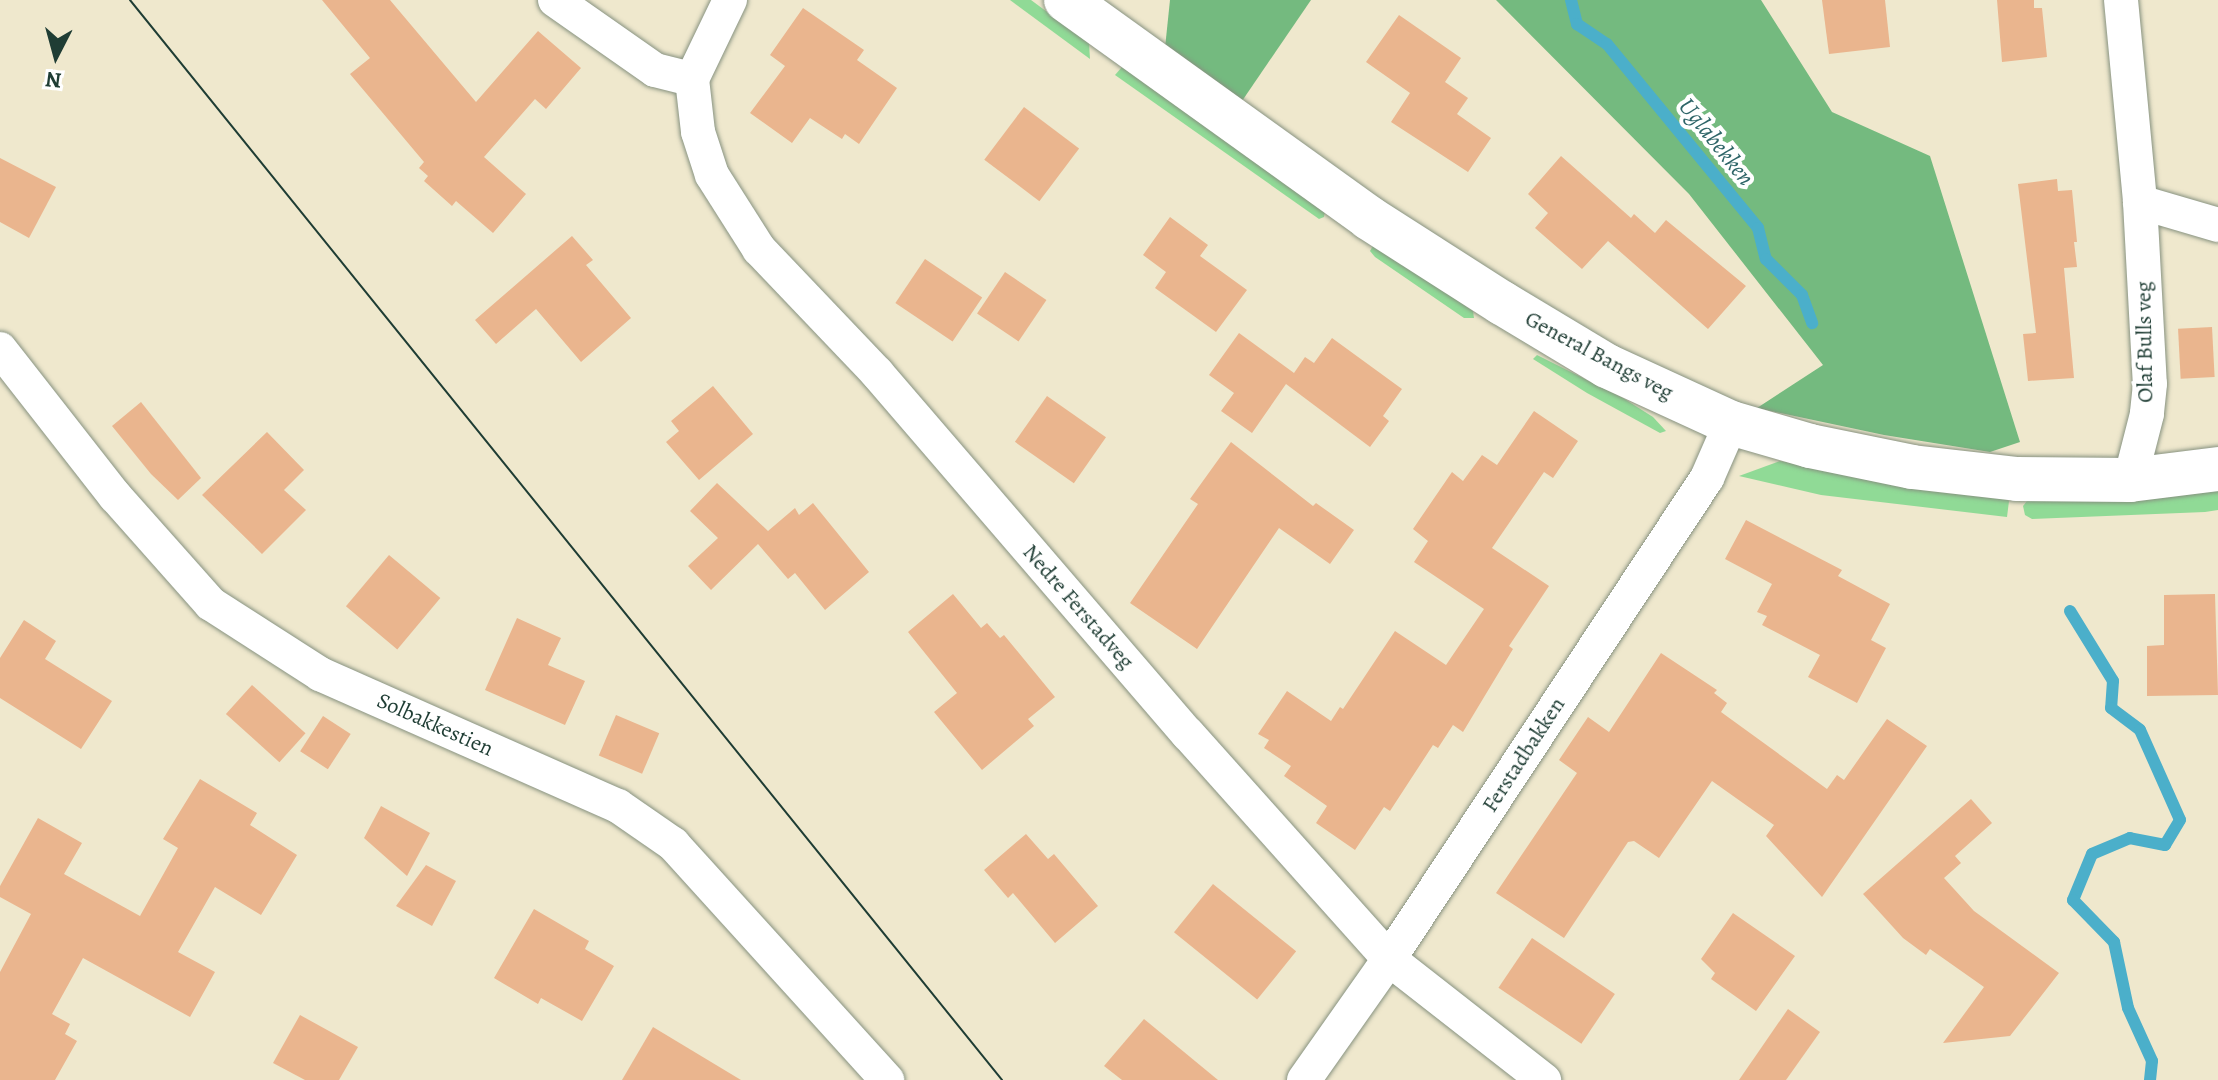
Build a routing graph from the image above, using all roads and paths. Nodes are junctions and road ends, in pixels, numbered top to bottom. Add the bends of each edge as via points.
1 (555, 0) edge
2 (730, 0) edge
3 (1066, 0) edge
4 (2121, 0) edge
5 (692, 79) junction
6 (2140, 202) junction
7 (2218, 225) edge
8 (0, 349) edge
9 (1731, 423) junction
10 (2218, 469) edge
11 (2130, 480) junction
12 (1389, 959) junction
13 (887, 1080) edge
14 (1304, 1080) edge
15 (1544, 1080) edge

1 - 5 street via 655,70
2 - 5 street
3 - 9 street, General Bangs veg via 1369,218 1502,303 1607,366
4 - 6 street, Olaf Bulls veg
5 - 12 street, Nedre Ferstadveg via 698,132 712,175 759,249 877,373
6 - 7 street
6 - 11 street, Olaf Bulls veg via 2150,384
8 - 13 street, Solbakkestien via 115,496 211,604 320,674 618,806 673,844
9 - 11 street, General Bangs veg via 1912,467 2017,479
9 - 12 street, Ferstadbakken via 1707,478
10 - 11 street, General Bangs veg
12 - 14 street, Ferstadbakken
12 - 15 street, Nedre Ferstadveg

